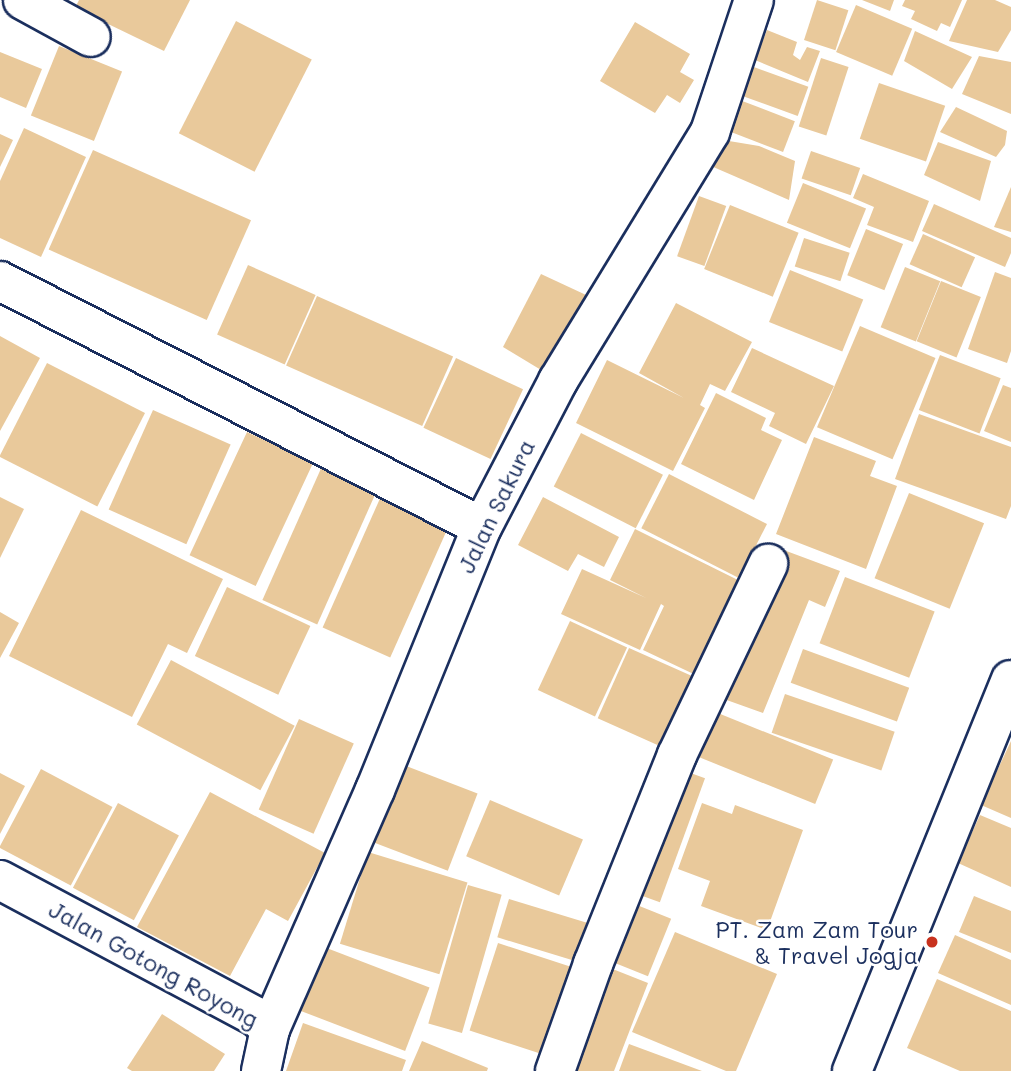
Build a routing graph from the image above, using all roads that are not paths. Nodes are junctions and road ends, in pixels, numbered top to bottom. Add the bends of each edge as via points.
1 (23, 0) edge
2 (754, 0) edge
3 (91, 37) dead end
4 (0, 281) edge
5 (482, 527) junction
6 (768, 564) dead end
7 (1011, 680) edge
8 (0, 880) edge
9 (270, 1029) junction
10 (261, 1071) edge
11 (555, 1071) edge
12 (852, 1071) edge

1 - 3 street
2 - 5 street, Jalan Sakura via 710,131 558,381
4 - 5 street
5 - 9 street, Jalan Sakura via 375,790
6 - 11 street via 677,755
7 - 12 street
8 - 9 street, Jalan Gotong Royong via 257,1017
9 - 10 street, Jalan Gotong Royong

